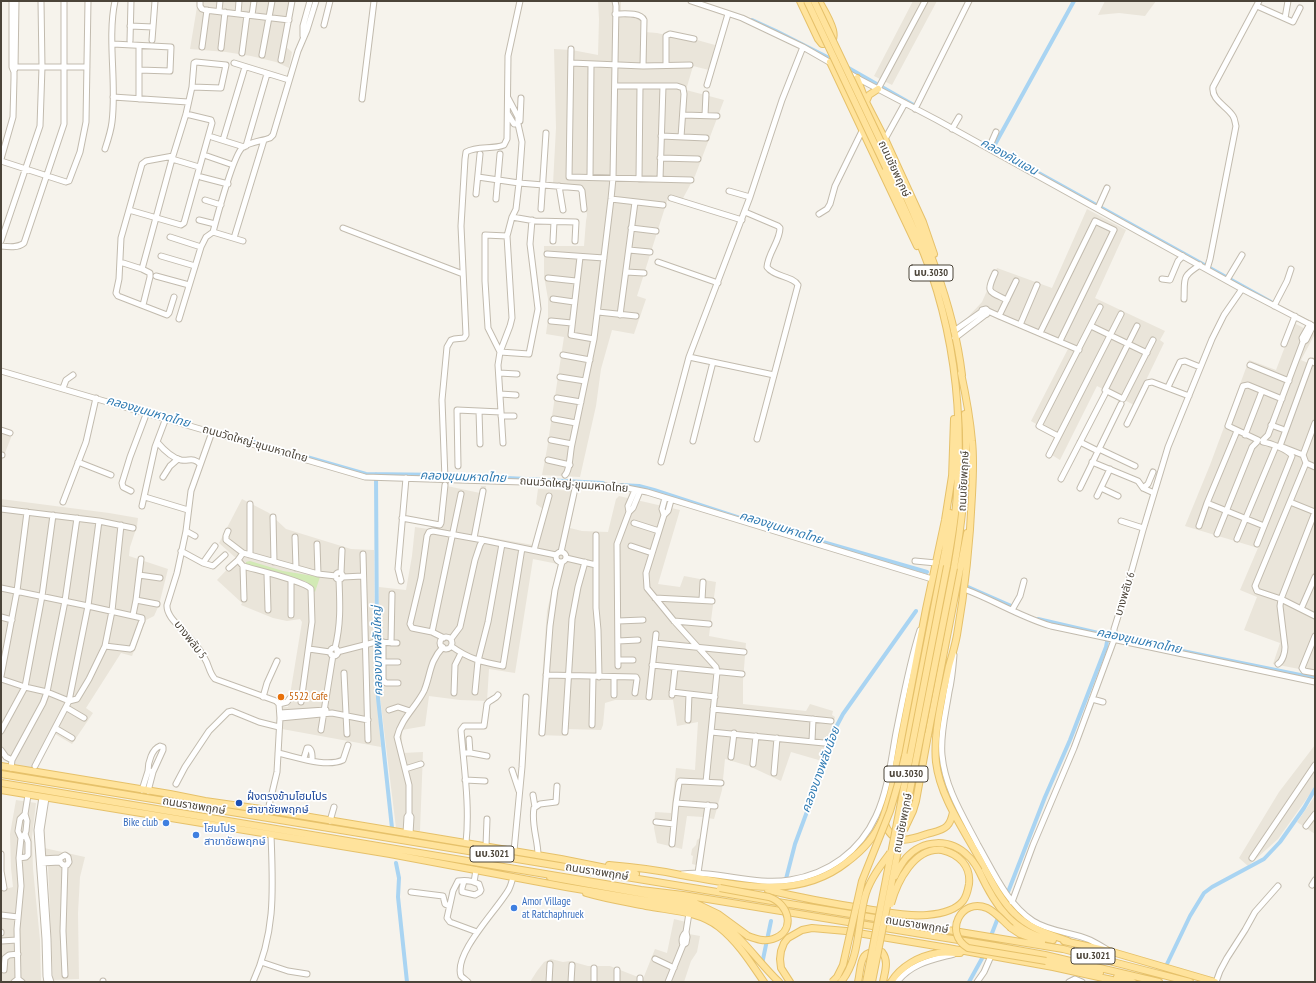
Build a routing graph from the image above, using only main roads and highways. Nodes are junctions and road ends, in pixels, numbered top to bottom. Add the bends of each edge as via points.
1 (800, 1) edge
2 (807, 1) edge
3 (814, 1) edge
4 (820, 1) edge
5 (830, 62) road end
6 (857, 78) road end
7 (880, 86) road end
8 (861, 92) junction
9 (848, 102) junction
10 (866, 102) junction
11 (889, 166) junction
12 (937, 280) junction
13 (961, 373) junction
14 (955, 386) junction
15 (952, 476) junction
16 (972, 495) junction
17 (951, 567) junction
18 (1, 766) edge
19 (1, 774) edge
20 (1, 783) edge
21 (1, 790) edge
22 (205, 801) junction
23 (953, 812) junction
24 (253, 816) junction
25 (883, 818) junction
26 (406, 834) junction
27 (376, 835) junction
28 (411, 850) junction
29 (373, 851) junction
30 (589, 864) junction
31 (528, 871) junction
32 (753, 886) junction
33 (566, 887) junction
34 (1068, 942) junction
35 (1063, 949) junction
36 (969, 952) junction
37 (1172, 978) junction
38 (1200, 978) junction
39 (764, 982) edge
40 (780, 982) edge
41 (790, 982) edge
42 (832, 982) edge
43 (841, 982) edge
44 (858, 982) edge
45 (866, 982) edge
46 (873, 982) edge
47 (883, 982) edge
48 (891, 982) edge
49 (1121, 982) edge
50 (1133, 982) edge
51 (1159, 982) edge
52 (1190, 982) edge
53 (1216, 982) edge

1 - 4 main road via 818,39 822,44 827,44 832,42 834,32
2 - 11 main road, ถนนชัยพฤกษ์ / นบ.3030, bridge
3 - 11 main road, ถนนชัยพฤกษ์ / นบ.3030, bridge
5 - 9 main road
6 - 8 main road
7 - 10 main road via 869,95
8 - 9 main road via 854,87 849,89
8 - 10 main road
9 - 12 main road
10 - 12 main road via 928,234 935,257
11 - 12 main road, ถนนชัยพฤกษ์ / นบ.3030
12 - 13 main road, ถนนชัยพฤกษ์ / นบ.3030 via 954,331
12 - 14 main road, ถนนชัยพฤกษ์ / นบ.3030
13 - 16 main road via 972,441
13 - 17 main road, ถนนชัยพฤกษ์ / นบ.3030 via 966,425 966,474 960,533
14 - 15 main road
14 - 17 main road, ถนนชัยพฤกษ์ / นบ.3030 via 958,470
15 - 25 main road via 891,792
15 - 42 main road, bridge via 947,537 905,756 890,811 862,881 843,965
16 - 23 main road via 964,589 937,734 938,773
16 - 43 main road, bridge via 965,544 913,811 897,842 870,882 852,960
17 - 45 main road, ถนนชัยพฤกษ์ / นบ.3030, bridge
17 - 46 main road, ถนนชัยพฤกษ์ / นบ.3030, bridge
18 - 22 main road, ถนนราชพฤกษ์ / นบ.3021
19 - 24 main road, ถนนราชพฤกษ์ / นบ.3021
20 - 28 main road, ถนนราชพฤกษ์ / นบ.3021
21 - 29 main road, ถนนราชพฤกษ์ / นบ.3021
22 - 24 main road via 244,811
22 - 26 main road, ถนนราชพฤกษ์ / นบ.3021
23 - 25 main road via 944,828 913,839 902,840 889,833
23 - 34 main road via 1014,913 1042,932
24 - 27 main road, ถนนราชพฤกษ์ / นบ.3021
25 - 32 main road via 860,851 833,873 814,881 791,886
26 - 27 main road
26 - 30 main road, ถนนราชพฤกษ์ / นบ.3021
27 - 35 main road, ถนนราชพฤกษ์ / นบ.3021
28 - 29 main road
28 - 31 main road, ถนนราชพฤกษ์ / นบ.3021
29 - 33 main road, ถนนราชพฤกษ์ / นบ.3021
30 - 31 main road, bridge via 769,897 778,901 786,911 784,930 777,937 768,940 756,939 718,914 695,904 569,882
30 - 32 main road via 620,866
31 - 51 main road, ถนนราชพฤกษ์ / นบ.3021 via 995,946
32 - 46 main road, bridge via 835,904 900,914 917,916 942,913 963,901 969,888 969,873 955,854 937,849 928,851 916,859 904,874 893,896 887,921
33 - 39 main road via 595,896 689,913 709,920 734,941
33 - 40 main road via 662,902 704,912 733,933
34 - 38 main road via 1110,951
34 - 45 main road, bridge via 1030,933 1010,920 996,903 968,856 944,843 929,843 910,853 894,879 881,911
35 - 37 main road, ถนนราชพฤกษ์ / นบ.3021 via 1131,965
35 - 50 main road, bridge via 1020,934 989,909 976,906 968,908 960,916 955,930 958,938 968,948 1046,961
36 - 41 main road via 846,931 812,928 794,934 784,943 780,959 781,968
36 - 48 main road via 940,953 918,958
36 - 49 main road
37 - 38 main road
37 - 52 main road, ถนนราชพฤกษ์ / นบ.3021
38 - 53 main road
44 - 47 main road via 864,956 871,951 882,952 885,956 887,964

